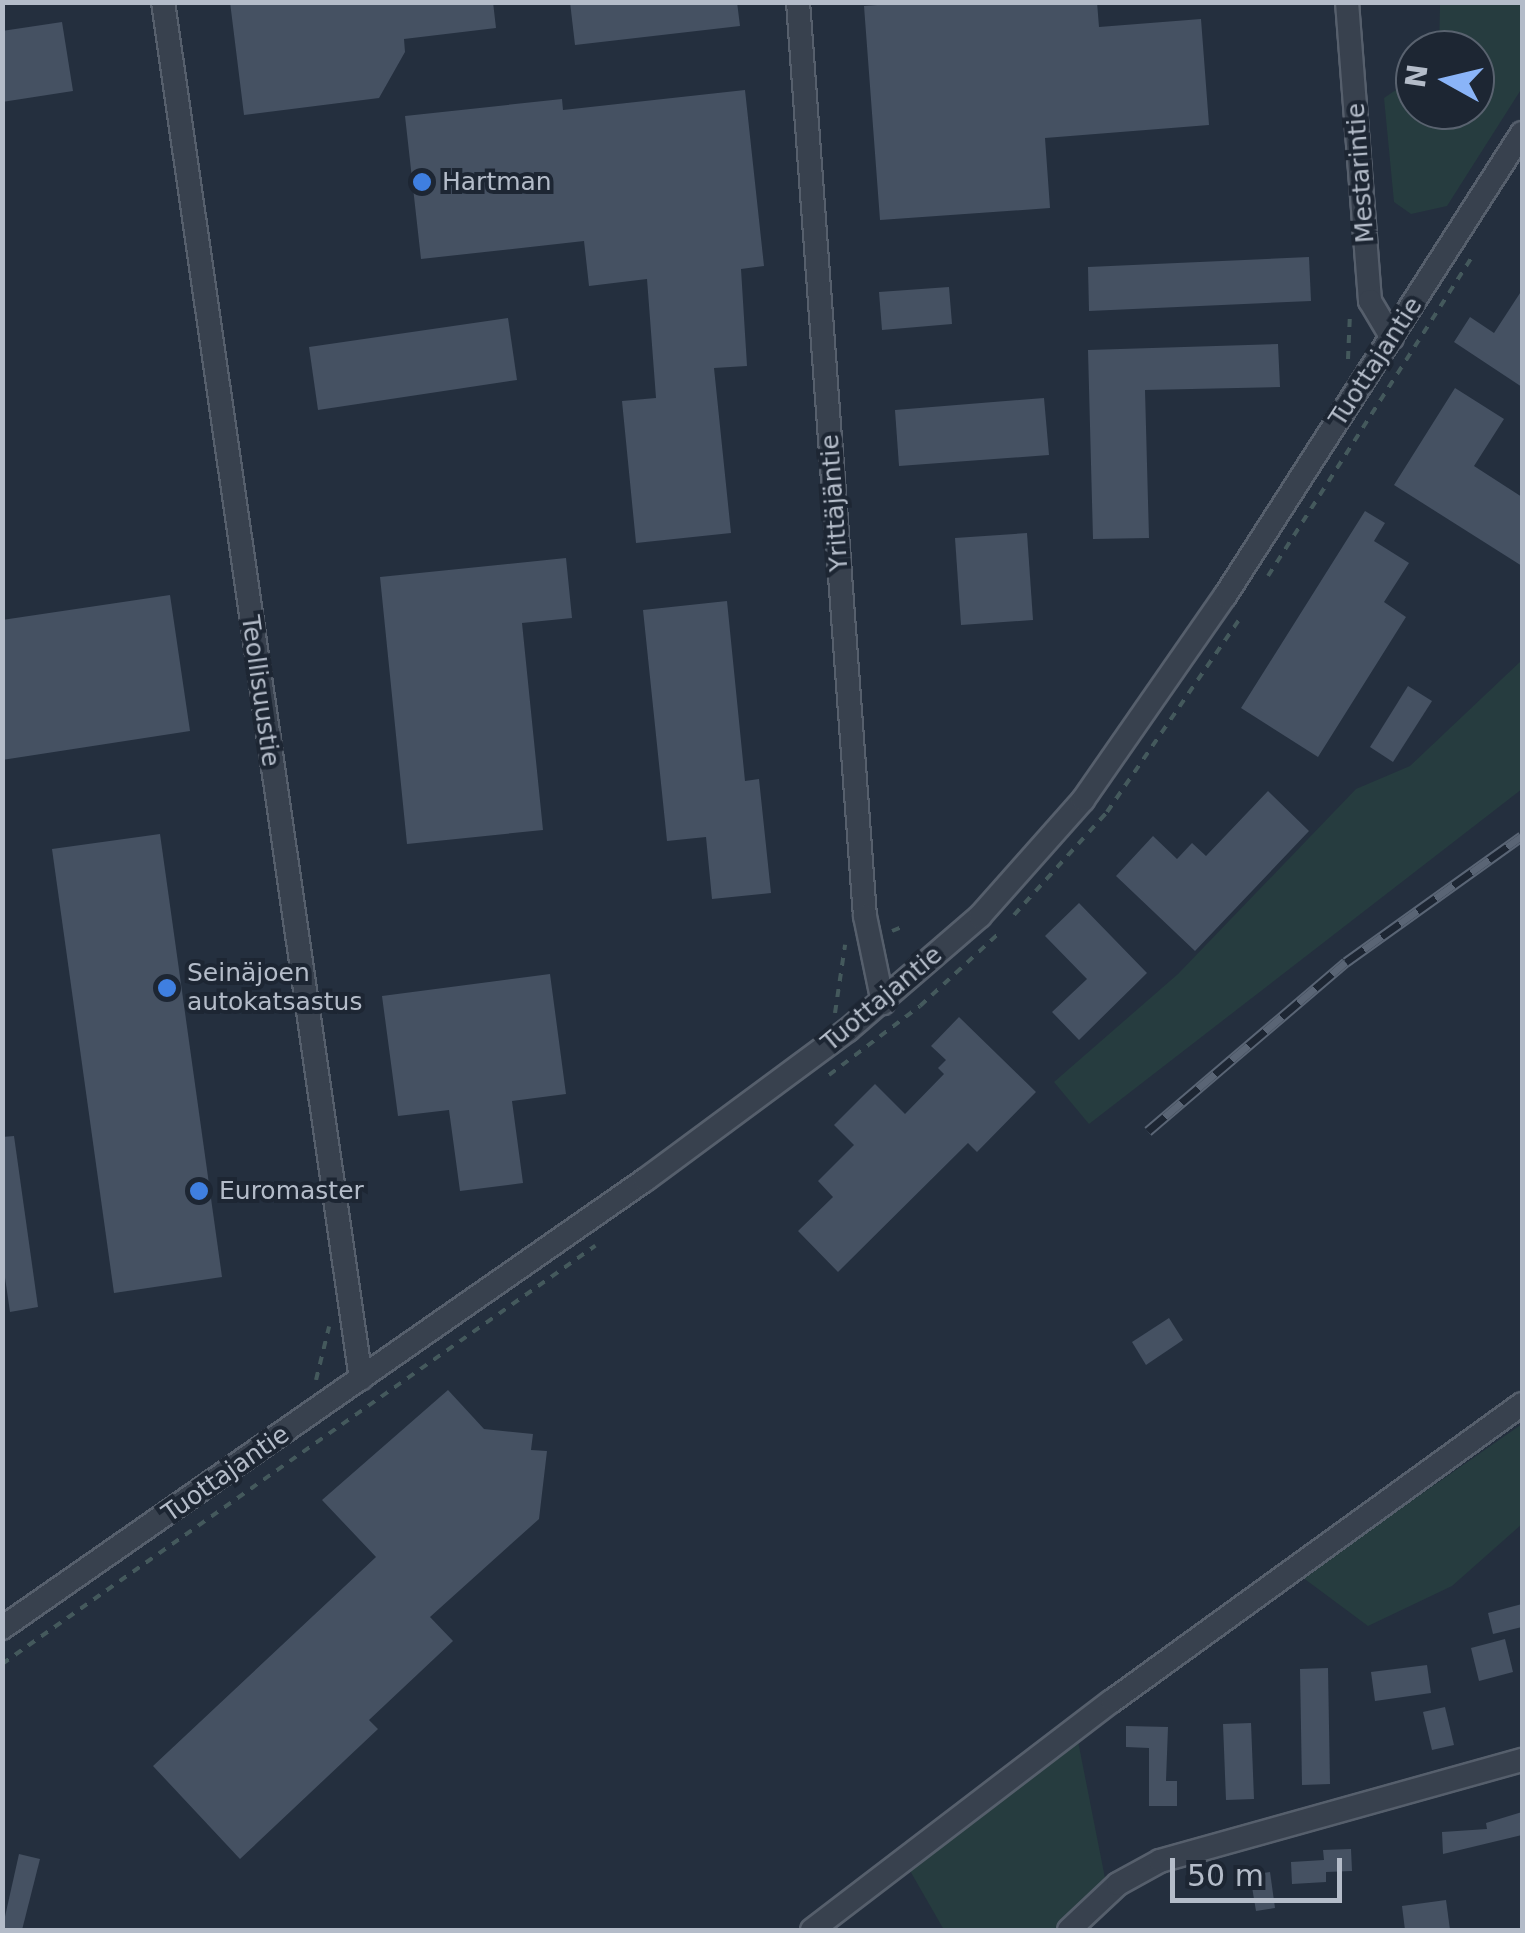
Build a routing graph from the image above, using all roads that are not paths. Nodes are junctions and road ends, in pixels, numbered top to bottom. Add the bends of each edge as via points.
1 (163, 2) edge
2 (798, 2) edge
3 (1348, 2) edge
4 (1522, 133) edge
5 (1392, 338) junction
6 (883, 1003) junction
7 (360, 1379) junction
8 (1522, 1404) edge
9 (2, 1628) edge
10 (1522, 1760) edge
11 (812, 1930) edge
12 (1069, 1930) edge

1 - 7 street, Teollisuustie
2 - 6 street, Yrittäjäntie via 865,916
3 - 5 street, Mestarintie via 1370,301
4 - 5 street, Tuottajantie
5 - 6 street, Tuottajantie via 1083,800 980,916
6 - 7 street, Tuottajantie
7 - 9 street, Tuottajantie
8 - 11 street
10 - 12 street via 1160,1861 1118,1884

